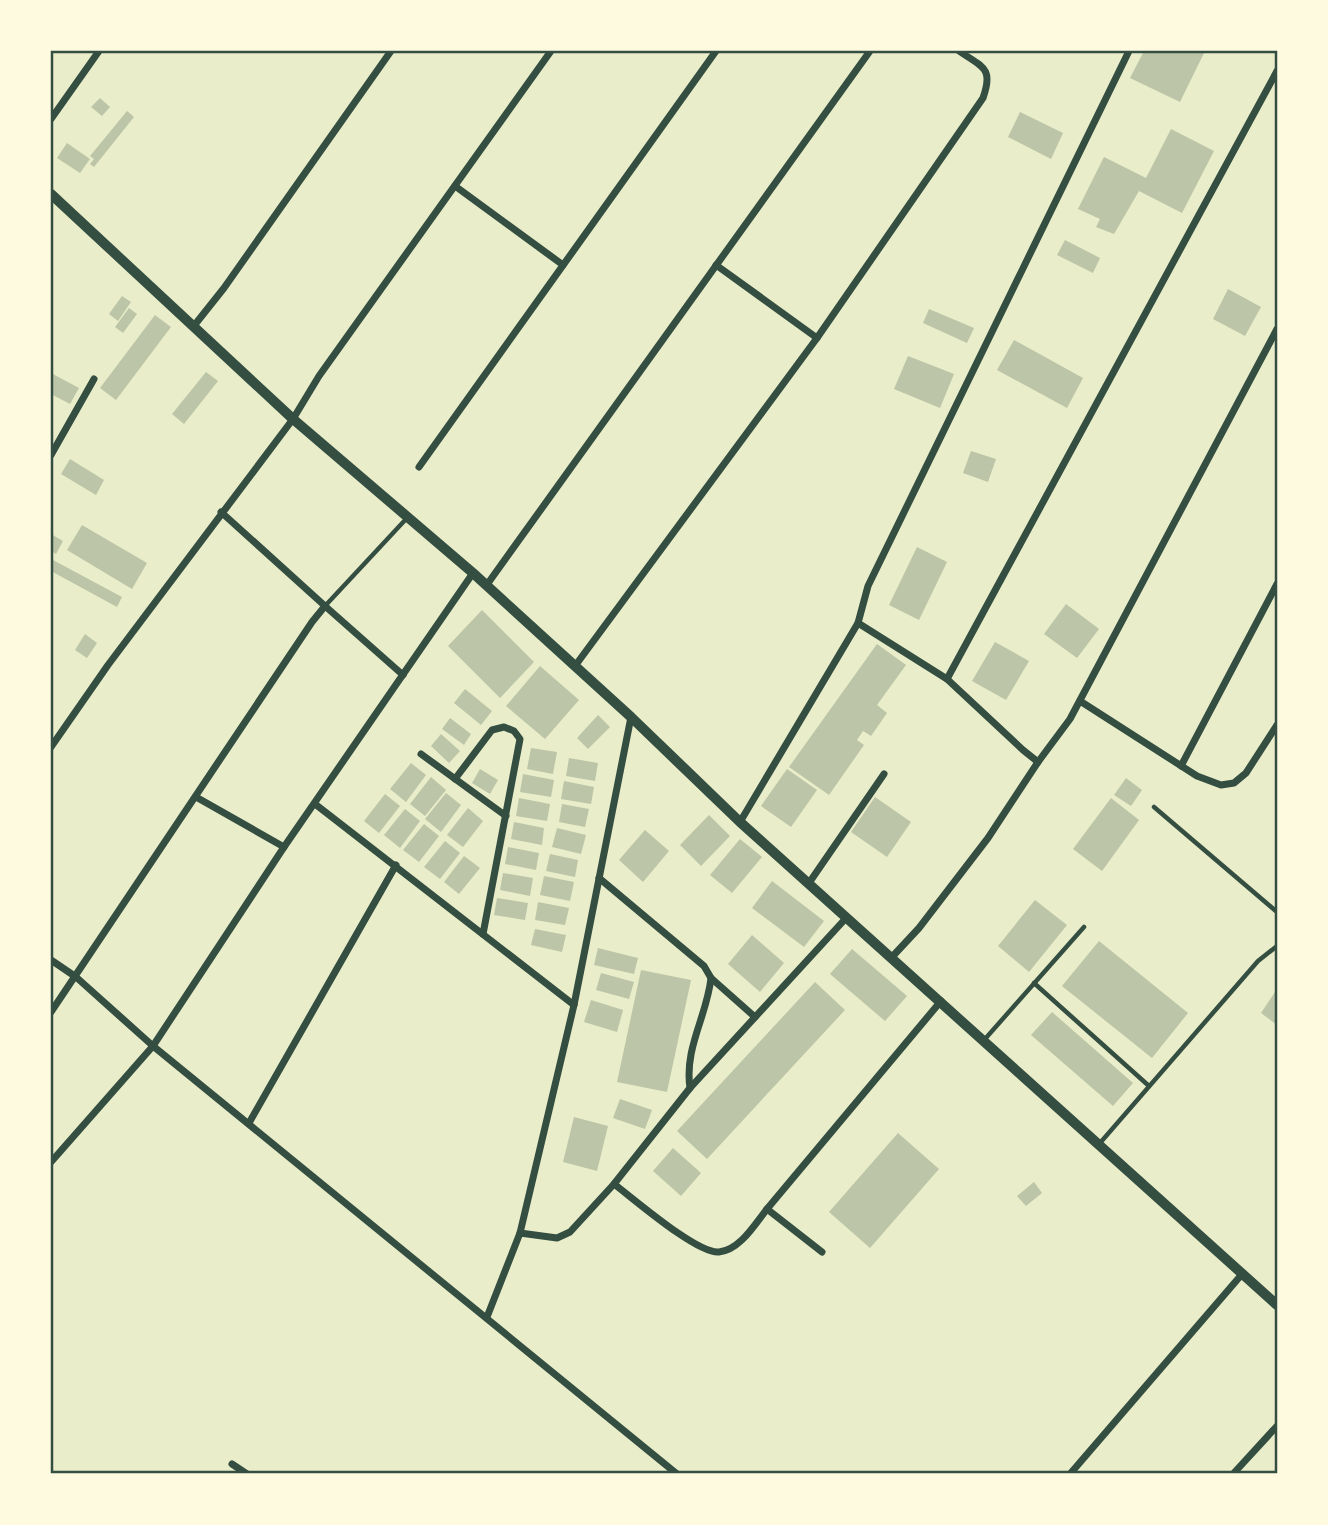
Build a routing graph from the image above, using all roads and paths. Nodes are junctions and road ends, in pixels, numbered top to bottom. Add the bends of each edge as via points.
1 (99, 51) edge
2 (391, 51) edge
3 (551, 51) edge
4 (716, 51) edge
5 (870, 51) edge
6 (959, 51) edge
7 (1129, 51) edge
8 (1277, 71) edge
9 (51, 119) edge
10 (455, 186) junction
11 (51, 194) edge
12 (563, 265) junction
13 (716, 265) junction
14 (194, 327) junction
15 (1277, 329) edge
16 (817, 338) junction
17 (94, 379) dead end
18 (293, 419) junction
19 (51, 456) edge
20 (419, 467) dead end
21 (221, 512) junction
22 (408, 518) junction
23 (473, 573) junction
24 (1277, 584) edge
25 (486, 586) junction
26 (325, 606) junction
27 (858, 623) junction
28 (575, 666) junction
29 (403, 675) junction
30 (947, 679) junction
31 (1080, 701) junction
32 (631, 717) junction
33 (1277, 725) edge
34 (51, 747) edge
35 (421, 754) dead end
36 (1038, 762) junction
37 (1181, 766) junction
38 (884, 774) dead end
39 (455, 779) junction
40 (196, 797) junction
41 (315, 804) junction
42 (1154, 807) dead end
43 (506, 816) junction
44 (740, 822) junction
45 (284, 847) junction
46 (396, 865) junction
47 (599, 878) junction
48 (809, 883) junction
49 (1277, 912) edge
50 (847, 917) junction
51 (1084, 927) dead end
52 (483, 934) junction
53 (1277, 946) edge
54 (892, 957) junction
55 (51, 960) edge
56 (76, 977) junction
57 (711, 978) junction
58 (1034, 983) junction
59 (941, 1001) junction
60 (574, 1005) junction
61 (51, 1013) edge
62 (755, 1017) junction
63 (984, 1040) junction
64 (153, 1046) junction
65 (1149, 1086) junction
66 (690, 1088) junction
67 (249, 1123) junction
68 (1099, 1143) junction
69 (51, 1162) edge
70 (614, 1184) junction
71 (767, 1209) junction
72 (520, 1233) junction
73 (822, 1252) dead end
74 (1243, 1273) junction
75 (1277, 1305) edge
76 (486, 1317) junction
77 (1277, 1426) edge
78 (232, 1464) dead end
79 (247, 1474) edge
80 (677, 1474) edge
81 (1070, 1474) edge
82 (1233, 1474) edge

1 - 9 street
2 - 14 street
3 - 10 street
4 - 12 street
5 - 13 street
6 - 16 street via 985,69 989,81 983,97
7 - 27 street via 868,586
8 - 30 street
10 - 12 street
10 - 18 street
11 - 14 street
12 - 20 street
13 - 16 street
13 - 25 street
14 - 18 street
15 - 31 street
16 - 28 street
17 - 19 street
18 - 21 street
18 - 22 street
21 - 26 street
21 - 34 street
22 - 23 street
22 - 26 lane
23 - 25 street
23 - 29 street
24 - 37 street
25 - 28 street
26 - 29 street
26 - 40 street
27 - 30 street
27 - 44 street
28 - 32 street
29 - 41 street
30 - 36 street
31 - 36 street
31 - 37 street
32 - 44 street
32 - 47 street
33 - 37 street via 1247,773 1234,783 1209,782
35 - 39 street
36 - 54 street via 988,838
38 - 48 street
39 - 43 street
39 - 43 street via 492,730 504,727 514,731 520,739
40 - 45 street
40 - 56 street
41 - 45 street
41 - 46 street
42 - 49 lane
43 - 52 street
44 - 48 street
45 - 64 street
46 - 52 street
46 - 67 street
47 - 57 street via 704,966
47 - 60 street
48 - 50 street
50 - 54 street
50 - 62 street
51 - 58 lane
52 - 60 street
53 - 65 lane via 1258,961
54 - 59 street
55 - 56 street
56 - 61 street
56 - 64 street
57 - 62 street
57 - 66 street via 690,1051
58 - 63 lane
58 - 65 lane
59 - 63 street
59 - 71 street
60 - 72 street
62 - 66 street
63 - 68 street
64 - 67 street
64 - 69 street
65 - 68 lane
66 - 70 street
67 - 76 street
68 - 74 street
70 - 71 street via 700,1249 719,1252 737,1244
70 - 72 street via 570,1232 557,1238
71 - 73 street
72 - 76 street
74 - 75 street
74 - 81 street
76 - 80 street
77 - 82 street
78 - 79 street

